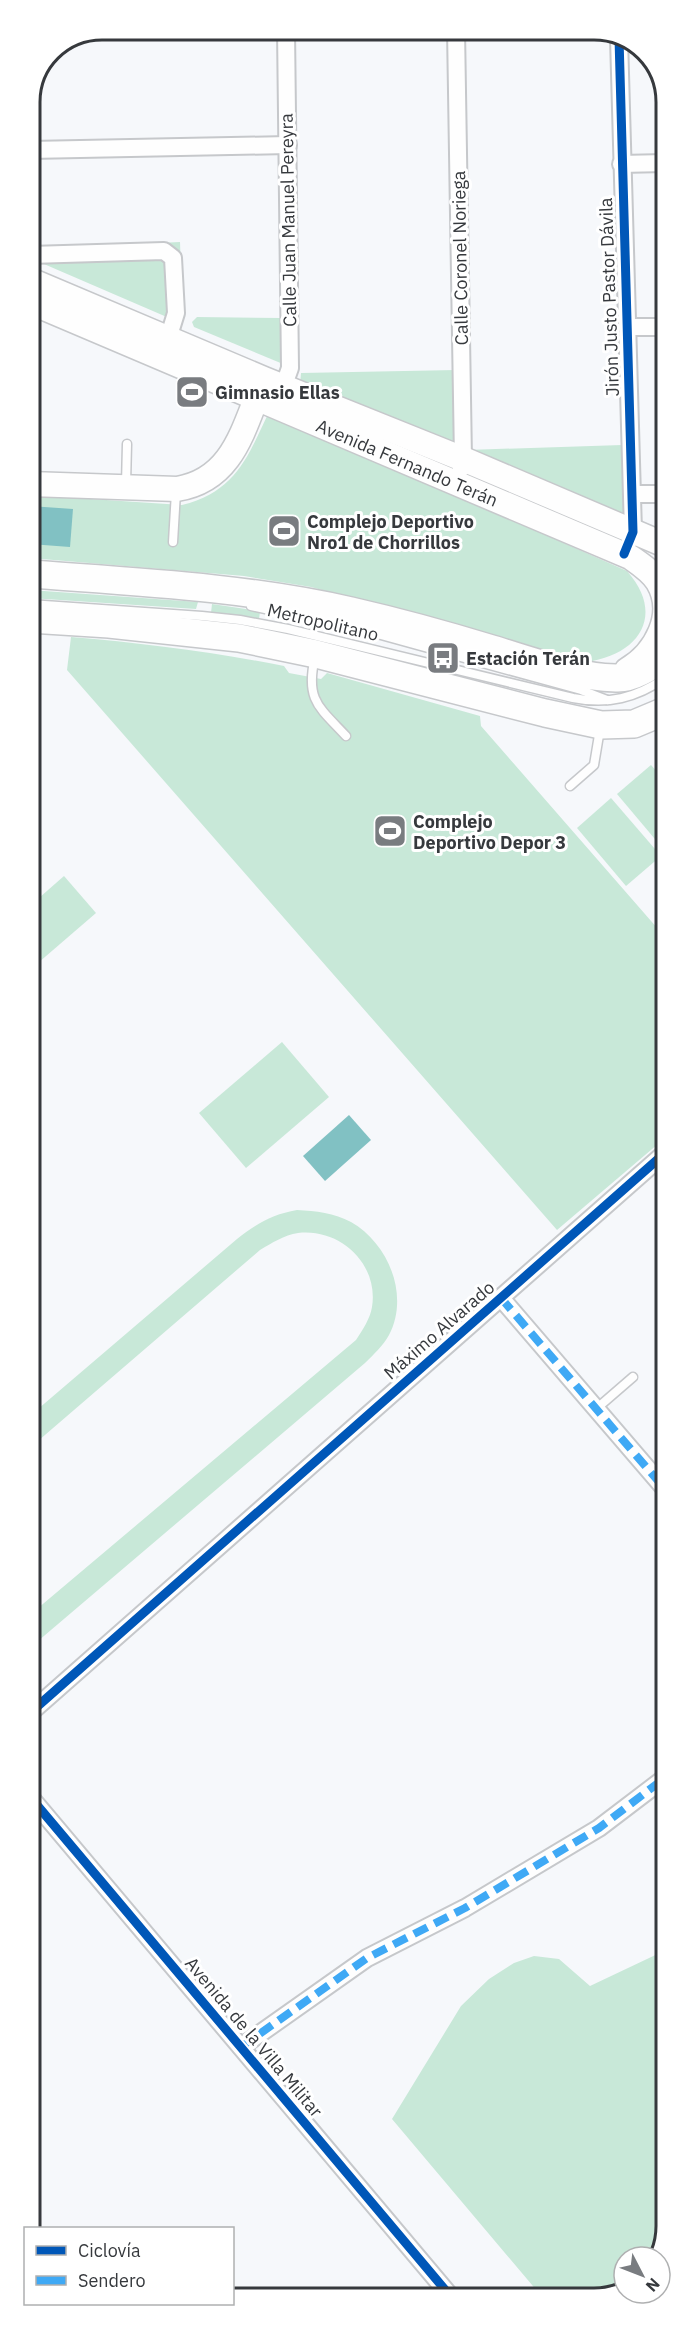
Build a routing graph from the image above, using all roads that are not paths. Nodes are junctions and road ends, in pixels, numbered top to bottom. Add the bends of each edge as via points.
1 (286, 40) edge
2 (456, 41) edge
3 (619, 46) edge
4 (288, 145) junction
5 (40, 150) edge
6 (656, 163) edge
7 (621, 164) junction
8 (40, 255) edge
9 (40, 284) edge
10 (40, 306) edge
11 (627, 327) junction
12 (656, 327) edge
13 (168, 339) junction
14 (270, 393) junction
15 (127, 444) dead end
16 (463, 459) junction
17 (40, 484) edge
18 (459, 484) junction
19 (126, 488) junction
20 (177, 489) junction
21 (632, 494) junction
22 (656, 494) edge
23 (173, 542) dead end
24 (628, 543) junction
25 (656, 545) edge
26 (40, 575) edge
27 (656, 581) edge
28 (116, 590) dead end
29 (149, 592) dead end
30 (240, 604) dead end
31 (40, 605) edge
32 (40, 620) edge
33 (656, 641) edge
34 (316, 654) junction
35 (656, 662) edge
36 (656, 683) edge
37 (603, 701) junction
38 (656, 714) edge
39 (346, 736) dead end
40 (570, 786) dead end
41 (656, 1161) edge
42 (501, 1298) junction
43 (633, 1377) dead end
44 (596, 1409) junction
45 (656, 1478) edge
46 (40, 1704) edge
47 (656, 1785) edge
48 (40, 1809) edge
49 (241, 2047) junction
50 (444, 2288) edge

1 - 4 street, Calle Juan Manuel Pereyra
2 - 16 street, Calle Coronel Noriega
3 - 7 street, Jirón Justo Pastor Dávila
4 - 5 street
4 - 14 street, Calle Juan Manuel Pereyra via 290,368
6 - 7 street
7 - 11 street, Jirón Justo Pastor Dávila
8 - 13 street via 169,253 173,258 176,313
9 - 13 main road, Avenida Fernando Terán
10 - 14 main road, Avenida Fernando Terán
11 - 12 street
11 - 21 street, Jirón Justo Pastor Dávila
13 - 14 main road, Avenida Fernando Terán
14 - 16 main road, Avenida Fernando Terán
14 - 18 main road, Avenida Fernando Terán
14 - 20 main road via 230,458 212,477
15 - 19 lane
16 - 18 street, Calle Coronel Noriega
16 - 24 main road, Avenida Fernando Terán
17 - 19 main road
18 - 24 main road, Avenida Fernando Terán
19 - 20 main road
20 - 23 lane
21 - 22 street
21 - 24 street, Jirón Justo Pastor Dávila
24 - 25 main road, Avenida Fernando Terán
24 - 27 main road, Avenida Fernando Terán
26 - 37 main road via 271,596 350,611 438,632 562,670
28 - 29 lane
30 - 37 lane, Metropolitano via 370,632 581,690
31 - 37 lane, Metropolitano via 240,620 573,698
32 - 34 main road via 239,638
33 - 37 main road, Avenida Fernando Terán
34 - 37 main road via 545,712
34 - 39 lane via 310,677 315,703
35 - 37 main road via 638,673 617,678
36 - 37 lane, Metropolitano via 633,697
37 - 38 main road via 634,723
37 - 40 lane via 594,765
41 - 42 street, Máximo Alvarado
42 - 44 street
42 - 46 street, Máximo Alvarado
43 - 44 lane
44 - 45 street
47 - 49 street via 599,1828 465,1908 367,1958
48 - 49 street, Avenida de la Villa Militar
49 - 50 street, Avenida de la Villa Militar

